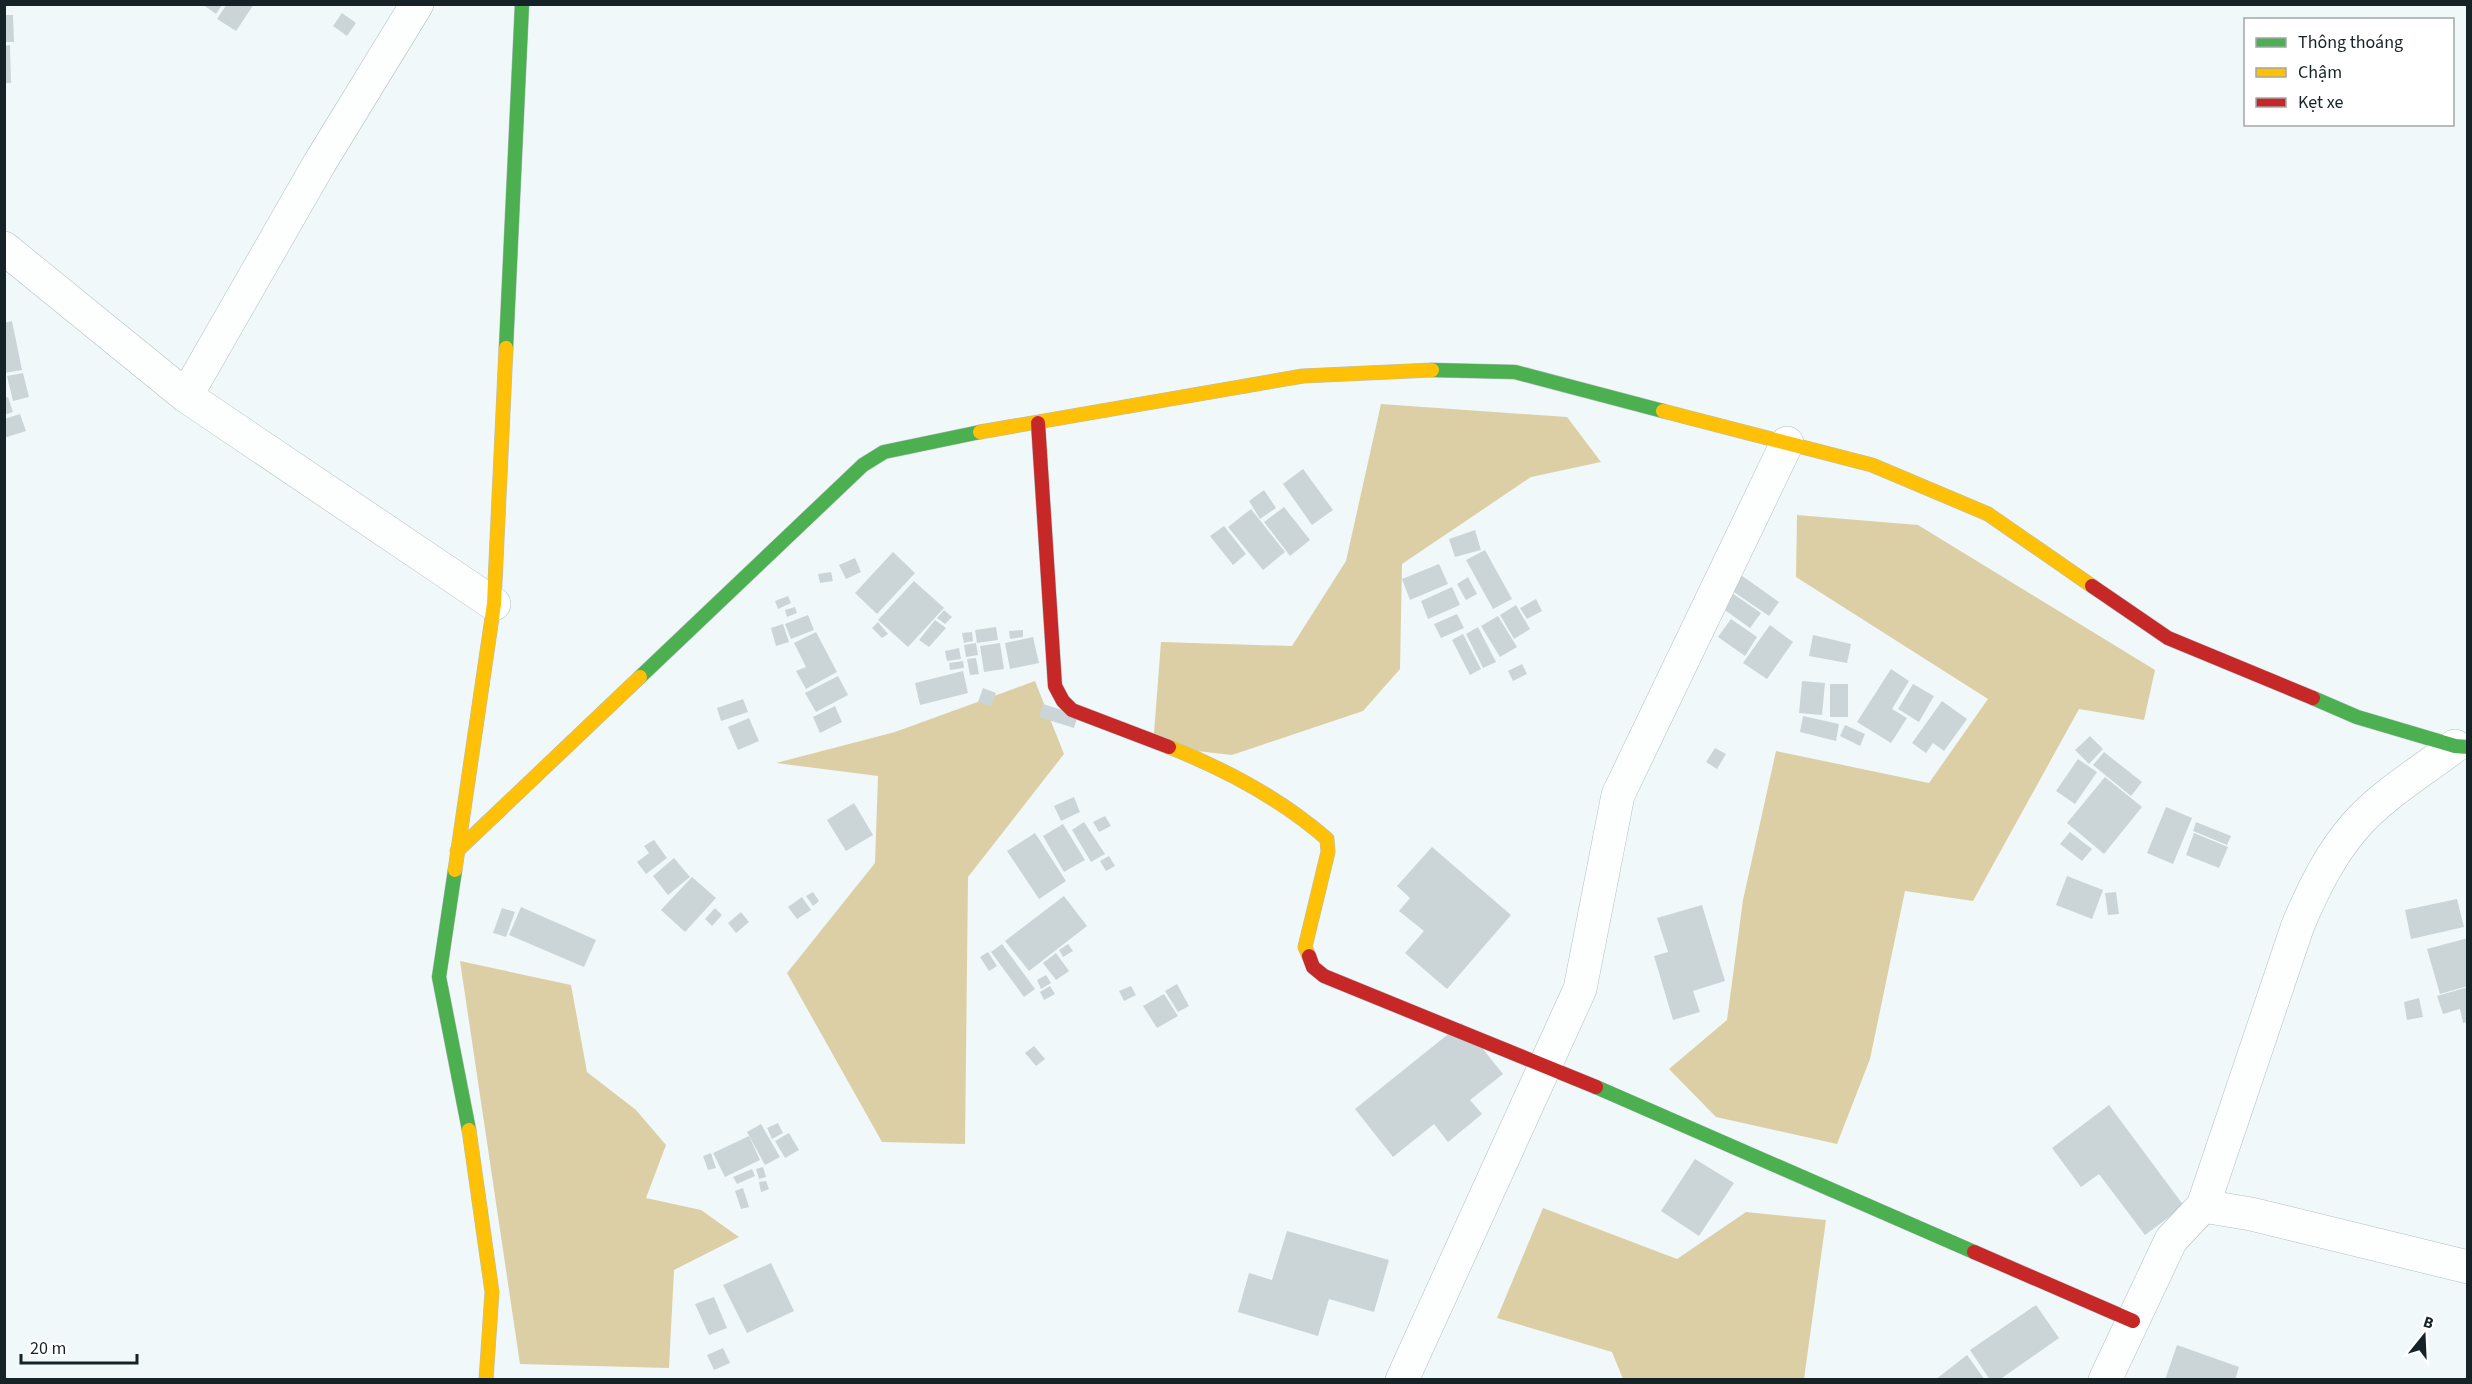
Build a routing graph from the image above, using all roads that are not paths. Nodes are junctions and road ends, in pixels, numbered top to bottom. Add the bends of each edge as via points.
1 (417, 4) edge
2 (522, 4) edge
3 (4, 248) edge
4 (186, 396) junction
5 (1038, 423) junction
6 (1787, 442) junction
7 (494, 604) junction
8 (2461, 746) edge
9 (457, 851) junction
10 (1546, 1065) junction
11 (2203, 1206) junction
12 (2468, 1267) edge
13 (2133, 1321) junction
14 (486, 1380) edge
15 (1402, 1380) edge
16 (2105, 1380) edge

1 - 4 street
2 - 7 street
3 - 4 street
4 - 7 street
5 - 6 street via 1304,376 1423,370 1515,372
5 - 9 street via 914,444 884,452 863,465
5 - 10 street via 1051,658 1055,686 1063,701 1072,710 1215,765 1306,820 1327,839 1328,852 1305,947 1313,967 1324,976
6 - 8 street via 1872,465 1988,514 2168,638 2357,717
6 - 10 street via 1618,795 1580,990
7 - 9 street
8 - 11 street via 2391,794 2356,825 2315,886 2298,925
9 - 14 street via 439,977 467,1119 492,1292
10 - 13 street
10 - 15 street
11 - 12 street via 2252,1214
11 - 13 street via 2171,1240
13 - 16 street

